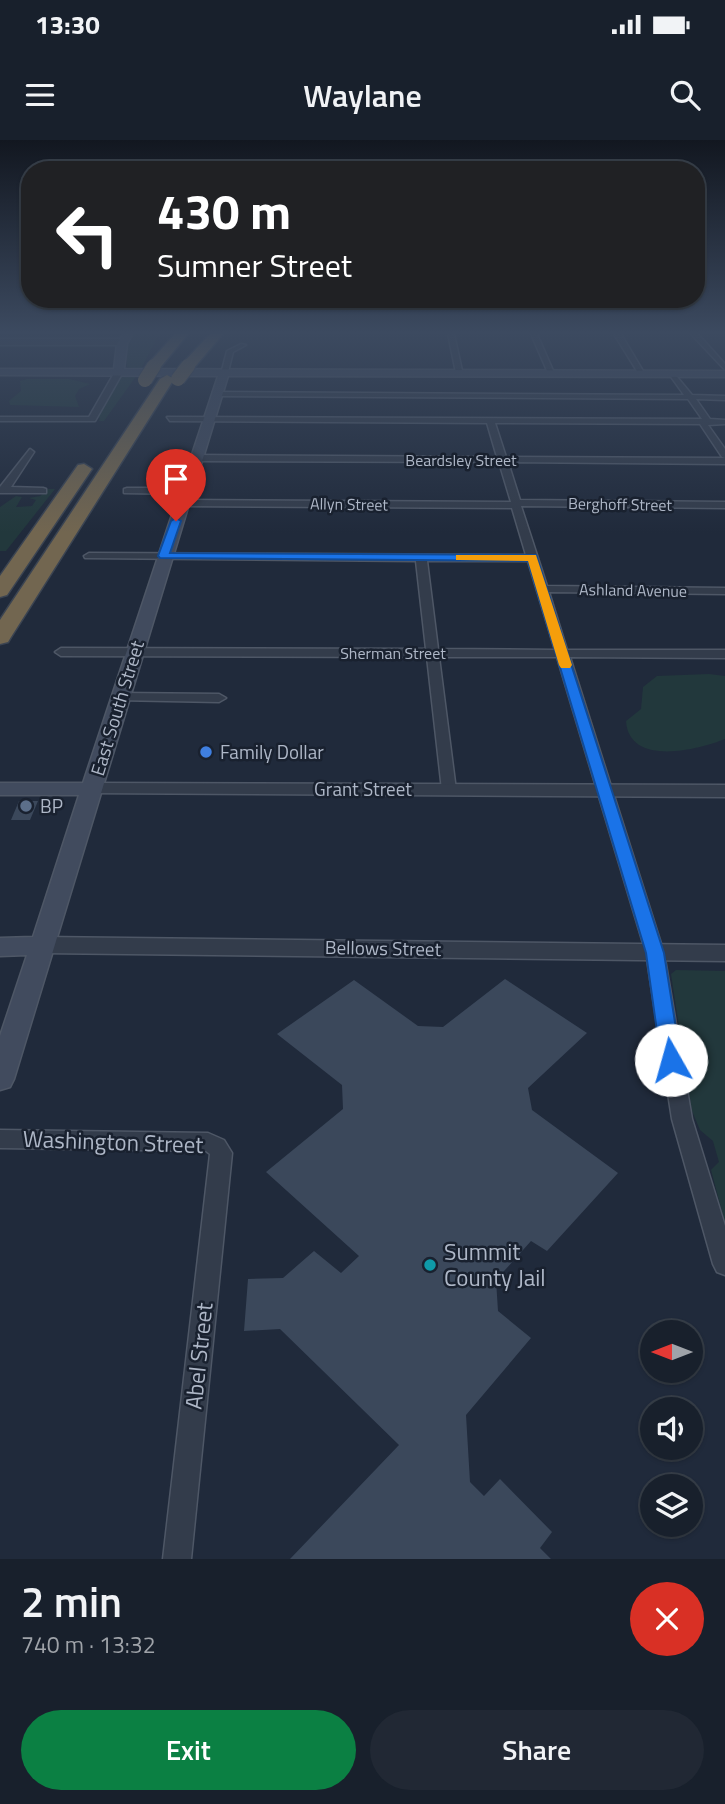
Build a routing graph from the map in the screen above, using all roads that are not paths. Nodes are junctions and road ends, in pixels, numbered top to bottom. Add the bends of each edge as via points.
1 (103, 400) edge
2 (156, 400) edge
3 (214, 400) edge
4 (693, 400) edge
5 (0, 419) edge
6 (170, 419) dead end
7 (208, 419) junction
8 (490, 420) junction
9 (705, 422) junction
10 (725, 422) edge
11 (30, 452) dead end
12 (95, 452) dead end
13 (725, 455) edge
14 (197, 458) junction
15 (502, 460) junction
16 (725, 461) edge
17 (2, 491) edge
18 (43, 491) dead end
19 (127, 491) dead end
20 (184, 497) junction
21 (515, 504) junction
22 (725, 505) edge
23 (89, 556) dead end
24 (164, 556) junction
25 (421, 557) junction
26 (533, 558) junction
27 (541, 589) junction
28 (0, 591) edge
29 (725, 591) edge
30 (0, 637) edge
31 (61, 652) dead end
32 (135, 652) junction
33 (433, 653) junction
34 (562, 654) junction
35 (725, 654) edge
36 (120, 697) junction
37 (219, 698) dead end
38 (0, 789) edge
39 (93, 789) junction
40 (449, 790) junction
41 (603, 790) junction
42 (725, 791) edge
43 (42, 945) junction
44 (0, 947) edge
45 (655, 953) junction
46 (725, 953) edge
47 (0, 1079) edge
48 (0, 1139) edge
49 (221, 1153) joint
50 (725, 1264) edge
51 (177, 1559) edge

1 - 5 street via 92,419
2 - 30 highway
3 - 7 main road, East South Street
4 - 9 street
6 - 7 street
7 - 8 street
7 - 14 main road, East South Street
8 - 9 street
8 - 15 street
9 - 10 street
9 - 13 street
11 - 17 street
12 - 28 highway
14 - 15 street, Beardsley Street
14 - 20 main road, East South Street
15 - 16 street, Beardsley Street
15 - 21 street
17 - 18 street
19 - 20 street, Allyn Street
20 - 21 street, Allyn Street
20 - 24 main road, East South Street
21 - 22 street, Berghoff Street
21 - 26 street
23 - 24 street
24 - 25 street
24 - 32 main road, East South Street
25 - 26 street
25 - 33 street
26 - 27 street
27 - 29 street, Ashland Avenue
27 - 34 street
31 - 32 street, Sherman Street
32 - 33 street, Sherman Street
32 - 36 main road, East South Street
33 - 34 street, Sherman Street
33 - 40 street
34 - 35 street, Sherman Street
34 - 41 street
36 - 37 street
36 - 39 main road, East South Street
38 - 39 main road, Grant Street
39 - 40 street, Grant Street
39 - 43 main road, East South Street
40 - 41 street, Grant Street
41 - 42 street, Grant Street
41 - 45 street
43 - 44 main road
43 - 45 street, Bellows Street
43 - 47 main road, East South Street
45 - 46 street, Bellows Street
45 - 50 street via 681,1119
48 - 49 street, Washington Street via 208,1142
49 - 51 street, Abel Street

